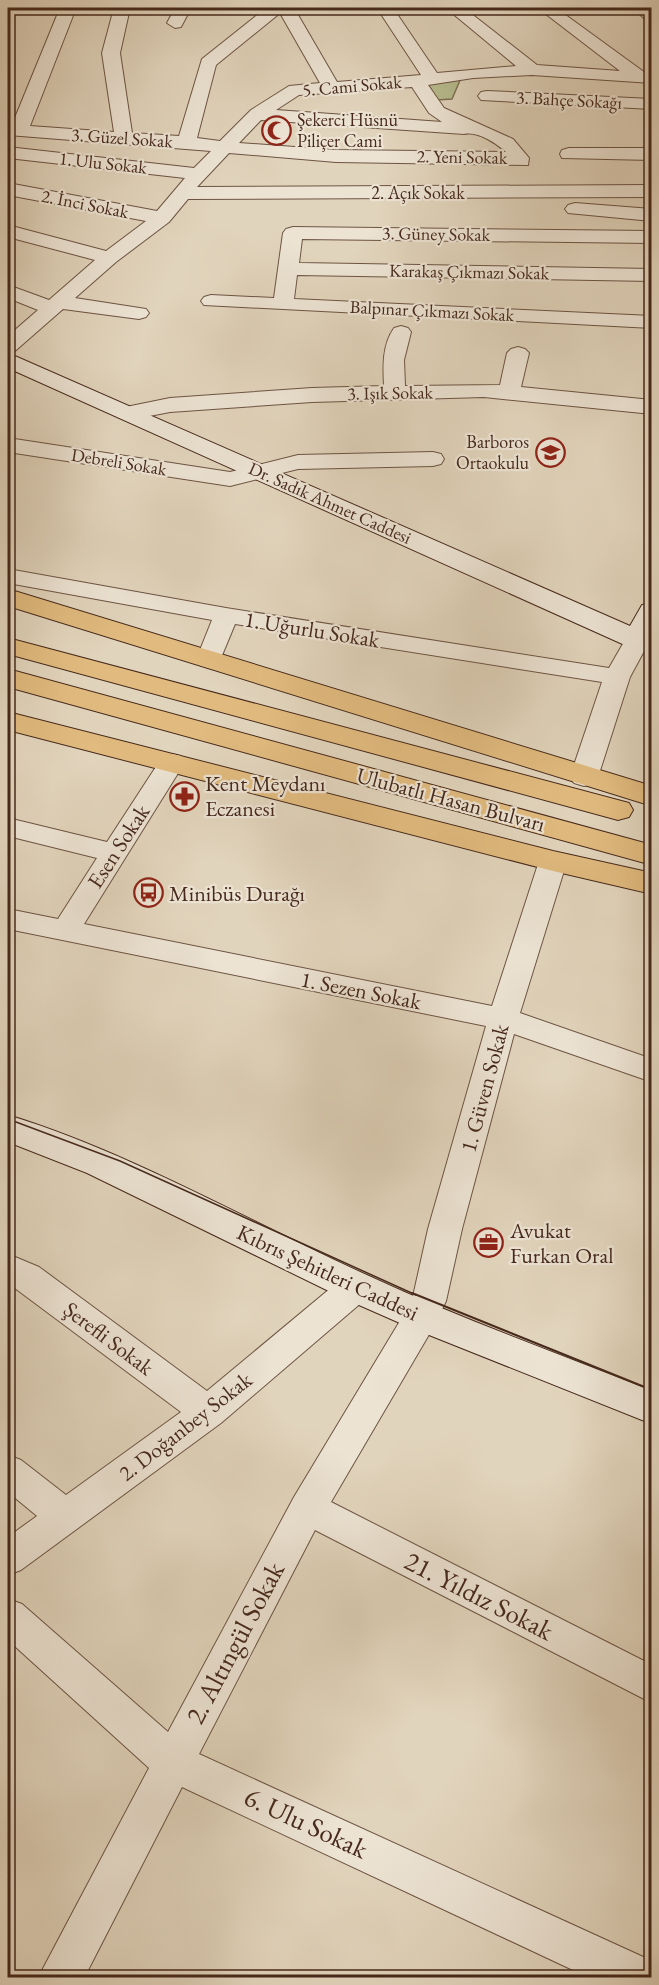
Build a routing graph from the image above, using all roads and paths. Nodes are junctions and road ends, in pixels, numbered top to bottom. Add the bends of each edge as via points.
1 (68, 8) edge
2 (122, 8) edge
3 (183, 8) edge
4 (276, 8) edge
5 (286, 8) edge
6 (385, 8) edge
7 (454, 8) edge
8 (546, 8) edge
9 (641, 8) edge
10 (651, 15) edge
11 (175, 23) dead end
12 (532, 70) junction
13 (646, 78) edge
14 (424, 79) junction
15 (331, 86) junction
16 (487, 96) dead end
17 (651, 104) edge
18 (257, 114) junction
19 (476, 130) junction
20 (13, 131) edge
21 (124, 137) junction
22 (187, 142) junction
23 (225, 147) junction
24 (8, 152) edge
25 (569, 154) dead end
26 (651, 154) edge
27 (520, 158) junction
28 (198, 174) junction
29 (8, 189) edge
30 (651, 191) edge
31 (533, 192) junction
32 (184, 193) junction
33 (308, 194) junction
34 (651, 215) edge
35 (162, 218) junction
36 (8, 231) edge
37 (306, 231) junction
38 (651, 237) edge
39 (109, 258) junction
40 (287, 268) junction
41 (651, 275) edge
42 (8, 291) edge
43 (212, 301) dead end
44 (283, 304) junction
45 (55, 305) junction
46 (139, 314) dead end
47 (651, 322) edge
48 (401, 332) dead end
49 (8, 347) edge
50 (518, 353) dead end
51 (8, 360) edge
52 (395, 392) junction
53 (509, 393) junction
54 (651, 407) edge
55 (129, 413) junction
56 (8, 445) edge
57 (433, 459) dead end
58 (260, 472) junction
59 (8, 576) edge
60 (8, 597) edge
61 (651, 614) edge
62 (226, 615) junction
63 (644, 643) edge
64 (8, 646) edge
65 (209, 660) junction
66 (617, 676) junction
67 (8, 678) edge
68 (8, 721) edge
69 (172, 762) junction
70 (584, 777) junction
71 (651, 796) edge
72 (651, 819) edge
73 (8, 827) edge
74 (112, 853) junction
75 (651, 855) edge
76 (553, 861) junction
77 (651, 884) edge
78 (8, 919) edge
79 (64, 931) junction
80 (503, 1018) junction
81 (651, 1071) edge
82 (8, 1128) edge
83 (8, 1268) edge
84 (356, 1287) junction
85 (422, 1316) junction
86 (651, 1408) edge
87 (208, 1412) junction
88 (8, 1471) edge
89 (307, 1508) junction
90 (65, 1516) junction
91 (8, 1558) edge
92 (8, 1616) edge
93 (651, 1685) edge
94 (172, 1762) junction
95 (60, 1977) edge
96 (639, 1977) edge

1 - 20 street, 3. Güzel Sokak
2 - 21 street via 111,53
3 - 11 street
4 - 22 street via 208,63
5 - 15 street
6 - 14 street
7 - 12 street
8 - 13 street
9 - 10 street
12 - 13 street, 5. Cami Sokak
12 - 14 street, 5. Cami Sokak
14 - 15 street, 5. Cami Sokak
14 - 19 street via 437,111
15 - 18 street, 5. Cami Sokak via 295,90
16 - 17 street, 3. Bahçe Sokağı
18 - 19 street
18 - 23 street, 5. Cami Sokak
19 - 27 street via 509,143
20 - 21 street, 3. Güzel Sokak
21 - 22 street, 3. Güzel Sokak
22 - 23 street, 3. Güzel Sokak
23 - 27 street, 2. Yeni Sokak via 336,156
23 - 28 street, 5. Cami Sokak
24 - 28 street, 1. Ulu Sokak
25 - 26 street
27 - 31 street
28 - 32 street, 5. Cami Sokak
29 - 35 street, 2. İnci Sokak
30 - 31 street, 2. Açık Sokak
31 - 33 street, 2. Açık Sokak
31 - 34 street via 540,202 564,208
32 - 33 street, 2. Açık Sokak
32 - 35 street, 5. Cami Sokak
33 - 37 street
35 - 39 street, 5. Cami Sokak
36 - 39 street
37 - 38 street, 3. Güney Sokak
37 - 40 street via 293,233
39 - 45 street, 5. Cami Sokak
40 - 41 street, Karakaş Çıkmazı Sokak
40 - 44 street
42 - 45 street
43 - 44 street, Balpınar Çıkmazı Sokak
44 - 47 street, Balpınar Çıkmazı Sokak
45 - 46 street
45 - 49 street, 5. Cami Sokak
48 - 52 street via 393,360
50 - 53 street
51 - 55 main road, Dr. Sadık Ahmet Caddesi
52 - 53 street, 3. Işık Sokak
52 - 55 street, 3. Işık Sokak via 170,405
53 - 54 street, 3. Işık Sokak
55 - 58 main road, Dr. Sadık Ahmet Caddesi
56 - 58 street, Debreli Sokak via 230,479
57 - 58 street via 298,462
58 - 63 main road, Dr. Sadık Ahmet Caddesi
59 - 62 street, 1. Uğurlu Sokak
60 - 65 highway
61 - 63 main road
62 - 65 street
62 - 66 street, 1. Uğurlu Sokak
63 - 66 street
64 - 72 highway, Ulubatlı Hasan Bulvarı
65 - 70 highway
66 - 70 street
67 - 75 highway, Ulubatlı Hasan Bulvarı
68 - 69 highway
69 - 74 street, Esen Sokak
69 - 76 highway
70 - 71 highway
73 - 74 street
74 - 79 street, Esen Sokak
76 - 77 highway
76 - 80 street, 1. Güven Sokak
78 - 79 street, 1. Sezen Sokak
79 - 80 street, 1. Sezen Sokak
80 - 81 street, 1. Sezen Sokak
80 - 85 street, 1. Güven Sokak
82 - 84 main road, Kıbrıs Şehitleri Caddesi via 100,1163
83 - 87 street, Şerefli Sokak via 27,1277
84 - 85 main road, Kıbrıs Şehitleri Caddesi
84 - 87 street, 2. Doğanbey Sokak
85 - 86 main road, Kıbrıs Şehitleri Caddesi
85 - 89 street, 2. Altıngül Sokak
87 - 90 street, 2. Doğanbey Sokak
88 - 90 street
89 - 93 street, 21. Yıldız Sokak
89 - 94 street, 2. Altıngül Sokak
90 - 91 street, 2. Doğanbey Sokak
92 - 94 street, 6. Ulu Sokak
94 - 95 street, 2. Altıngül Sokak
94 - 96 street, 6. Ulu Sokak

